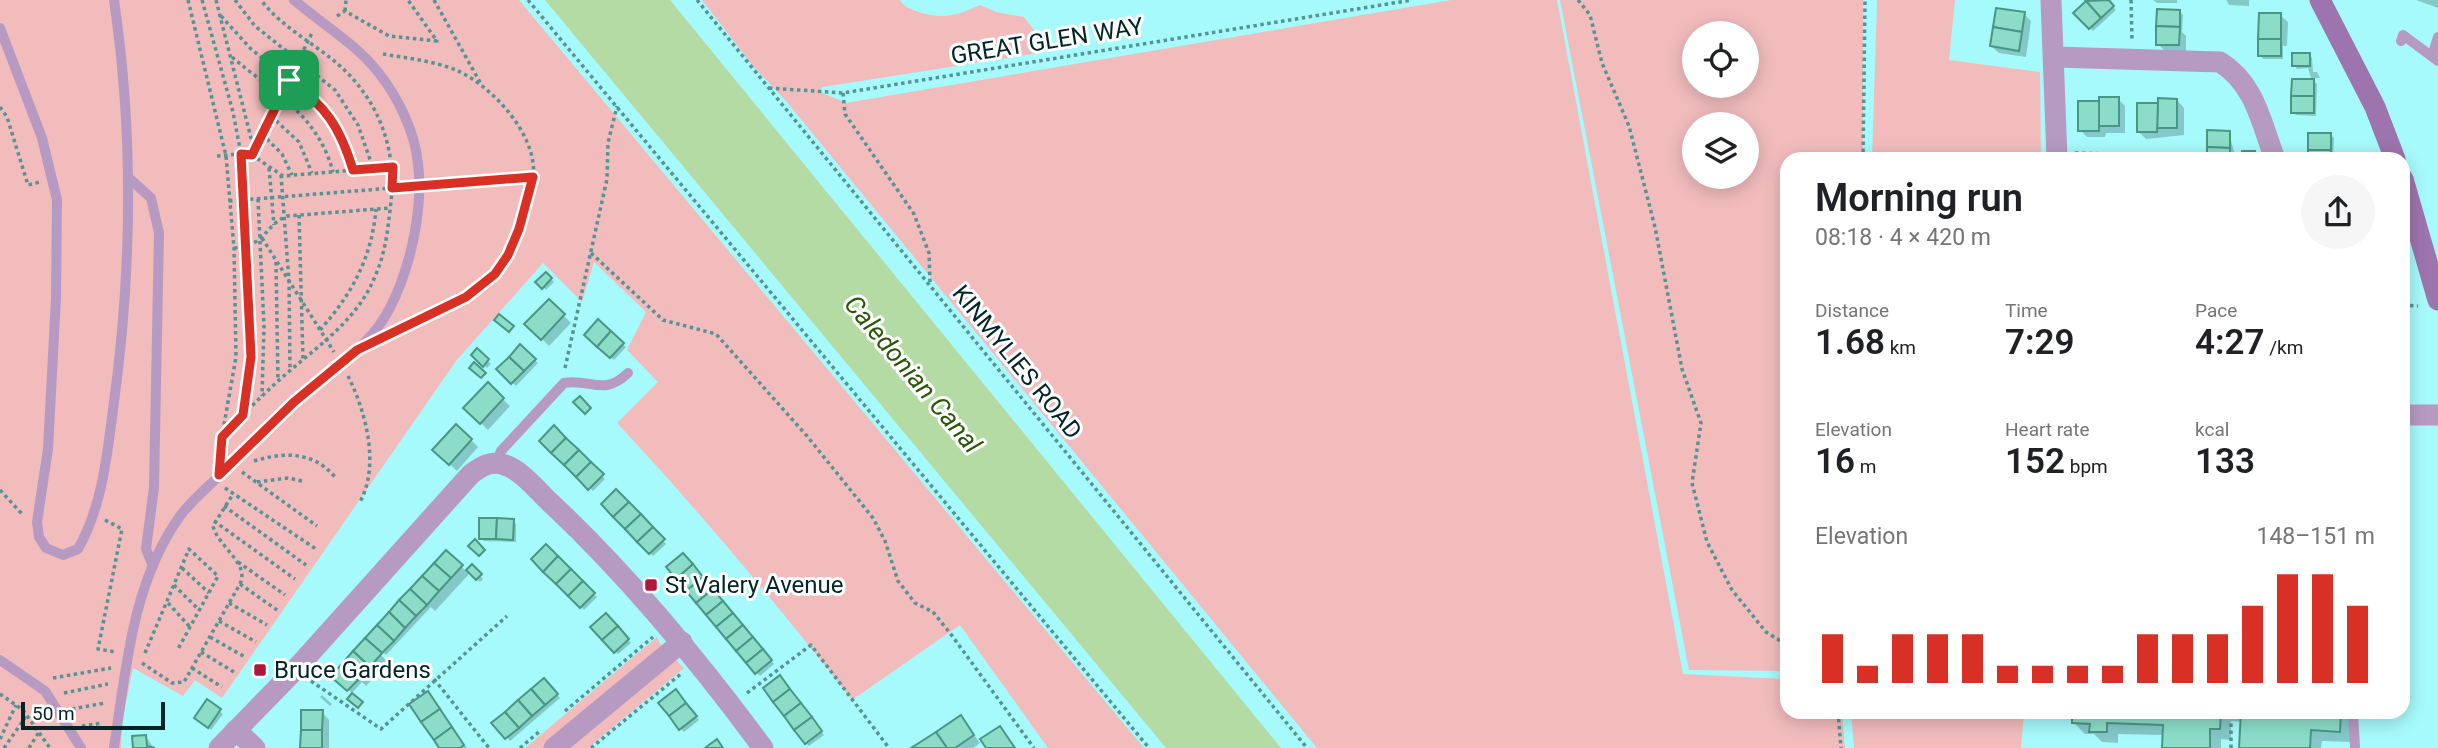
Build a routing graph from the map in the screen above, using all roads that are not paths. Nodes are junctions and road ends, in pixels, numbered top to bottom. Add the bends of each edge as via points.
1 (114, 0) edge
2 (294, 0) edge
3 (2051, 0) edge
4 (2320, 0) edge
5 (0, 28) edge
6 (2438, 37) edge
7 (2400, 41) dead end
8 (2054, 57) junction
9 (2435, 59) edge
10 (2057, 152) edge
11 (2272, 152) edge
12 (2392, 152) edge
13 (130, 179) junction
14 (2410, 203) edge
15 (2438, 300) edge
16 (628, 373) dead end
17 (2410, 415) edge
18 (2438, 415) edge
19 (496, 463) junction
20 (152, 566) junction
21 (682, 642) junction
22 (0, 660) edge
23 (2353, 719) edge
24 (236, 730) junction
25 (80, 748) edge
26 (114, 748) edge
27 (219, 748) edge
28 (256, 748) edge
29 (554, 748) edge
30 (763, 748) edge
31 (2355, 748) edge

1 - 13 lane
2 - 20 lane via 356,50 396,99 418,161 419,186 407,267 386,314 357,350 294,402 179,518
3 - 8 street
4 - 12 street via 2364,82
5 - 13 lane via 43,138 57,200 48,449 37,522 46,548 53,553 72,554 79,547 94,514 109,442 119,365
6 - 9 lane
7 - 9 lane via 2403,35
8 - 10 street
8 - 11 street via 2220,62 2249,87
13 - 20 lane via 151,198 159,233 154,487 146,549
14 - 15 street
16 - 19 lane via 605,387 564,383 501,451
17 - 18 street
19 - 21 street via 516,471 592,542
19 - 24 street via 471,474
20 - 26 lane via 127,659
21 - 29 street
21 - 30 street
22 - 25 lane via 49,696
23 - 31 lane
24 - 27 street
24 - 28 street

